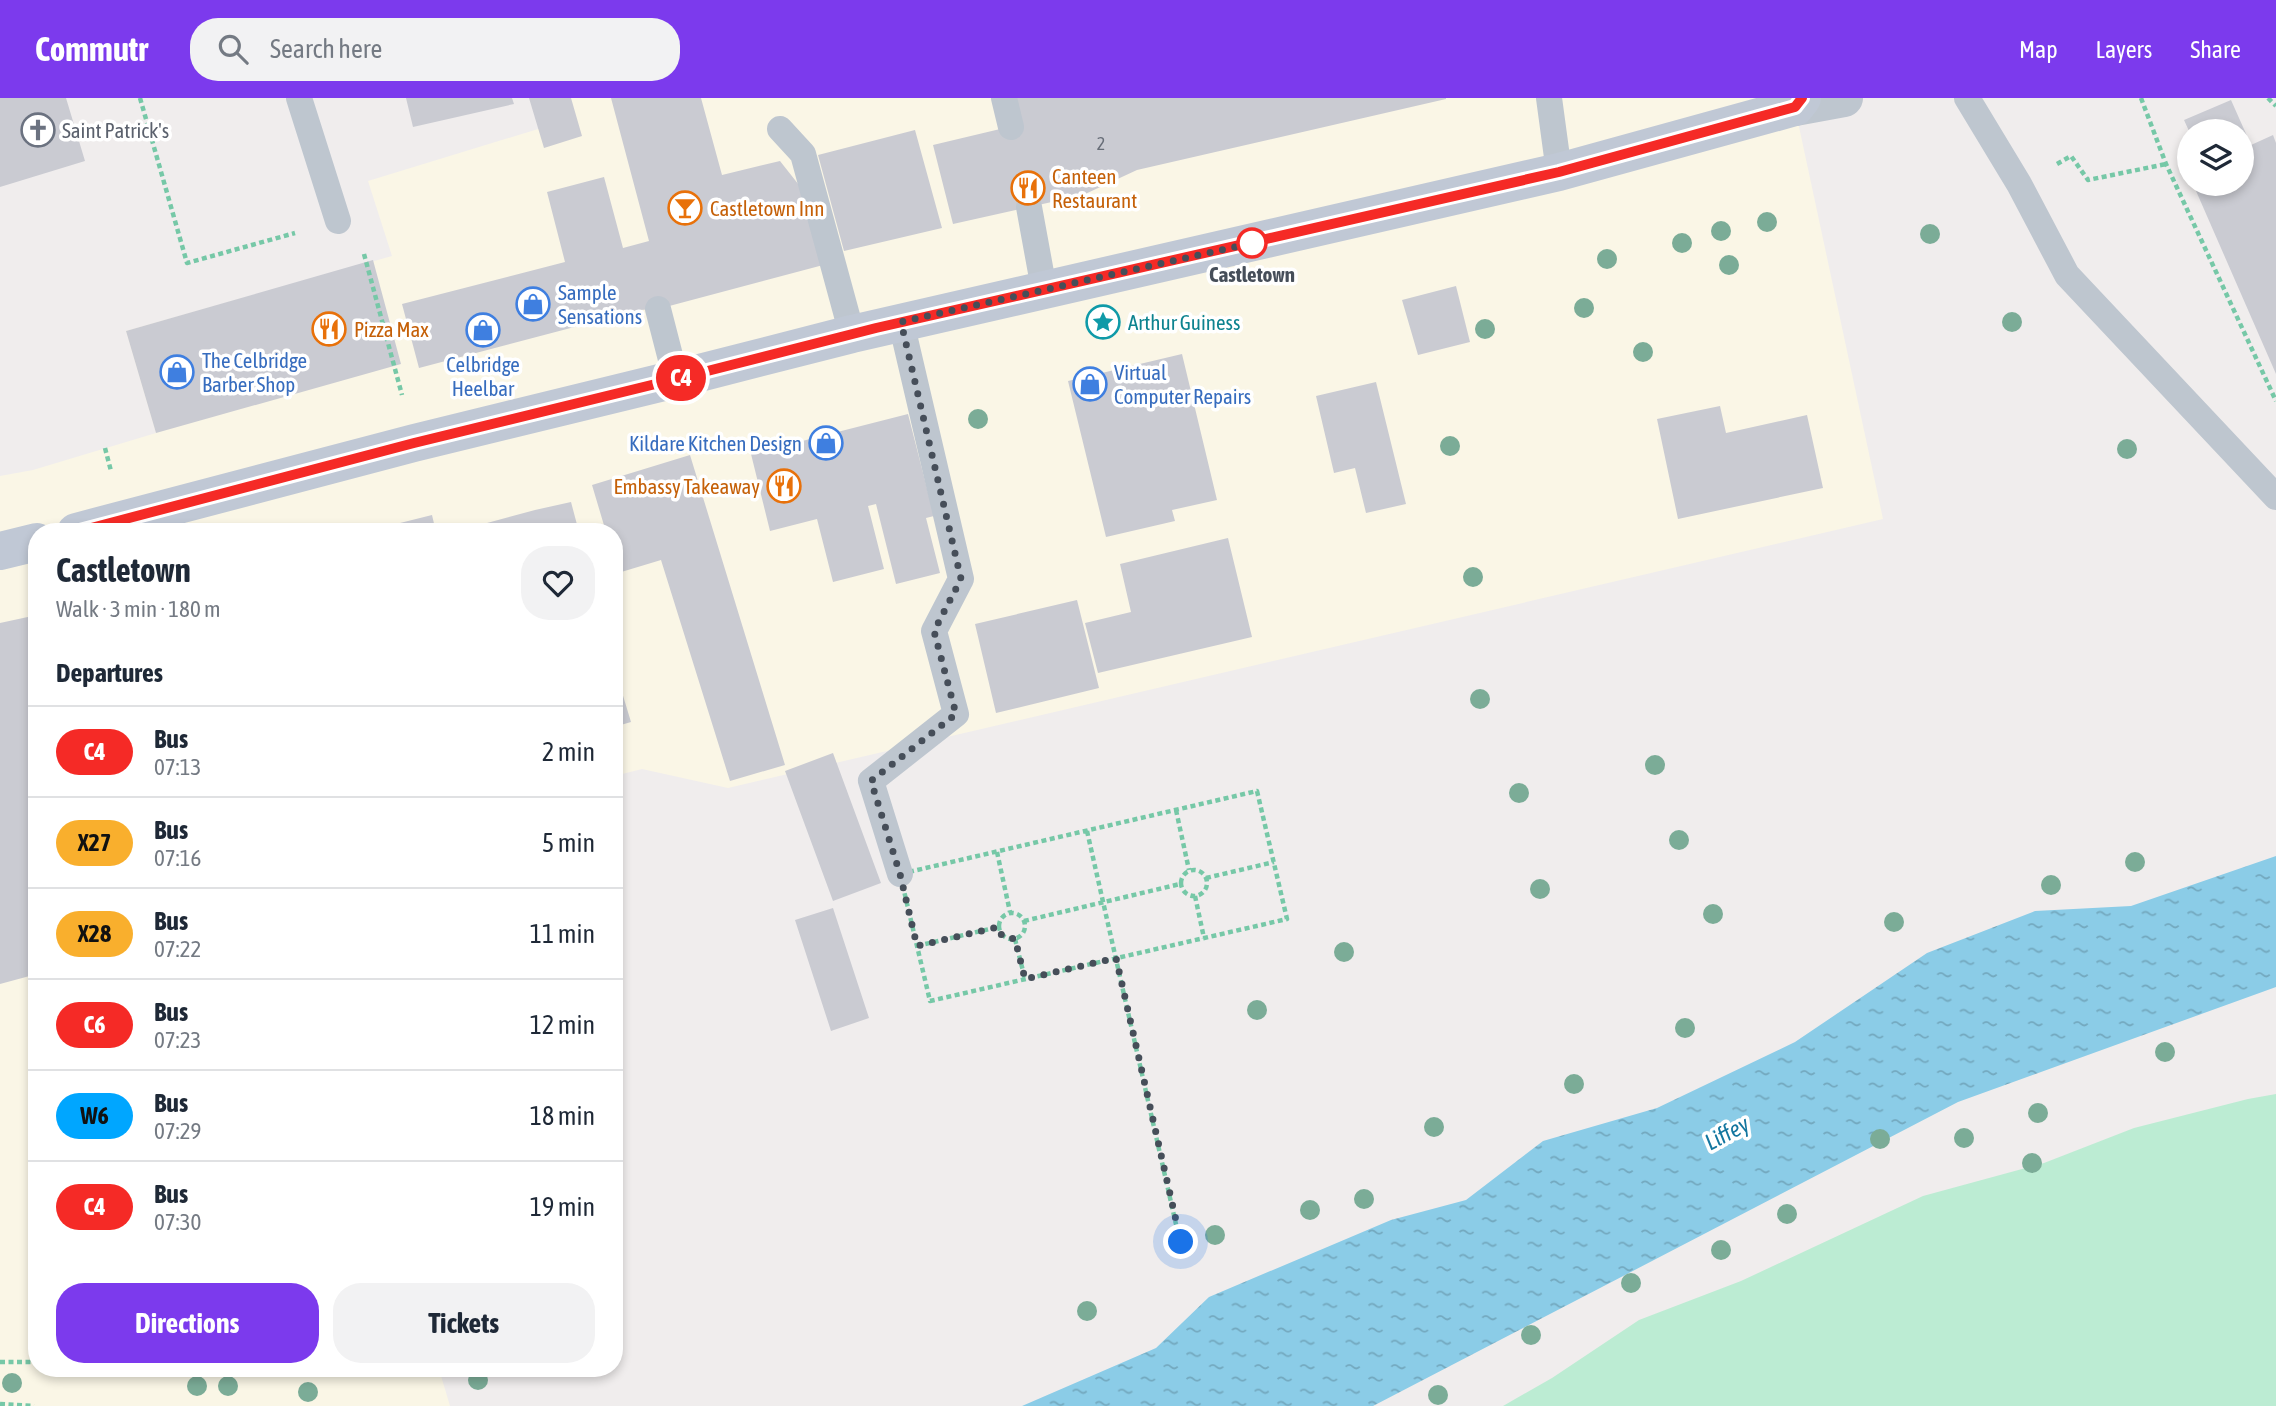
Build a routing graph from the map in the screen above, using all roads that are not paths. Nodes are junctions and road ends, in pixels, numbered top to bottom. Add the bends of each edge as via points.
1 (299, 98) edge
2 (1004, 98) edge
3 (1549, 98) edge
4 (1844, 98) edge
5 (1967, 98) edge
6 (1799, 103) edge
7 (1011, 127) dead end
8 (780, 128) dead end
9 (1559, 172) junction
10 (1029, 207) dead end
11 (338, 221) road end
12 (1044, 289) junction
13 (658, 309) dead end
14 (901, 322) junction
15 (852, 334) junction
16 (676, 379) junction
17 (2276, 497) edge
18 (110, 523) edge
19 (900, 874) road end

1 - 11 lane
2 - 7 lane
3 - 9 lane
4 - 6 street
5 - 17 lane via 2067,275
6 - 9 main road
8 - 15 lane via 803,154
9 - 12 main road
10 - 12 lane
12 - 14 main road
13 - 16 lane
14 - 15 main road
14 - 19 lane via 961,579 934,631 956,714 871,781
15 - 16 main road
16 - 18 main road

